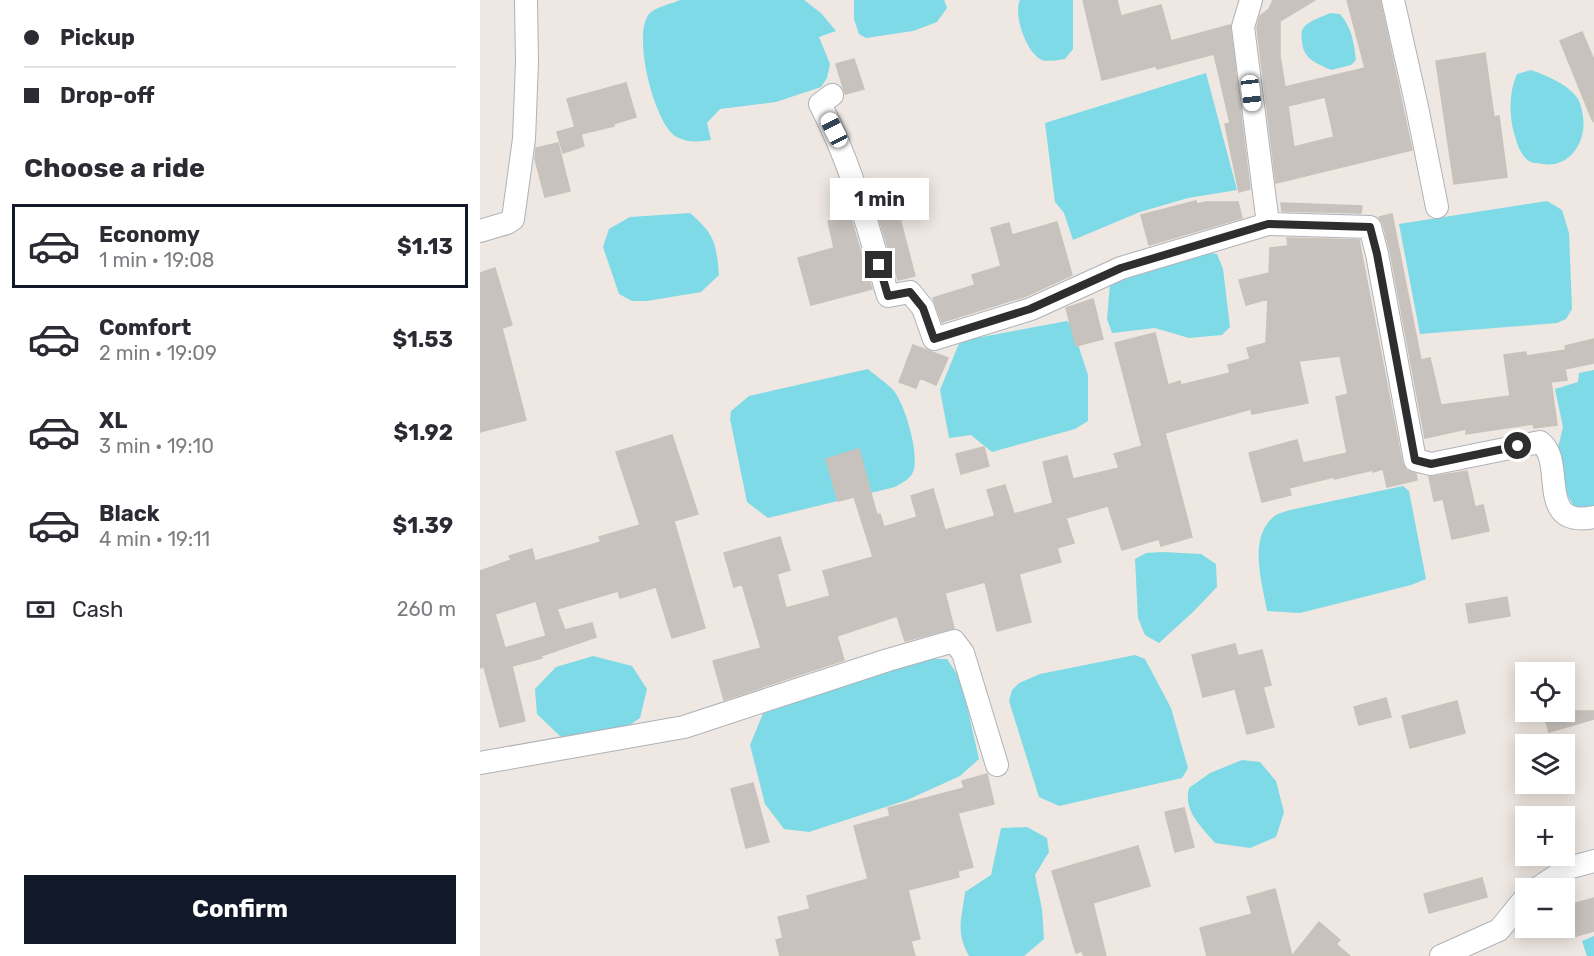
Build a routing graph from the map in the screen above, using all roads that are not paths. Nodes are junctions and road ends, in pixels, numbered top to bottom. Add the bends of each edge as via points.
1 (526, 0) edge
2 (1251, 0) edge
3 (1393, 0) edge
4 (832, 95) dead end
5 (1437, 207) dead end
6 (1268, 224) junction
7 (480, 231) edge
8 (1594, 517) edge
9 (480, 763) edge
10 (997, 765) dead end
11 (1594, 861) edge
12 (1553, 878) edge
13 (1515, 910) edge
14 (1441, 956) edge

1 - 7 street via 524,139 513,219
2 - 6 street via 1243,27
3 - 5 street
4 - 6 street via 820,104 860,199 888,296 910,292 923,308 934,339 1030,309 1121,268
6 - 8 street via 1370,227 1415,460 1431,464 1540,442 1548,450 1558,504 1566,516 1578,520
9 - 10 street via 684,727 954,641 963,653
11 - 12 street via 1568,868
13 - 14 street via 1499,930

